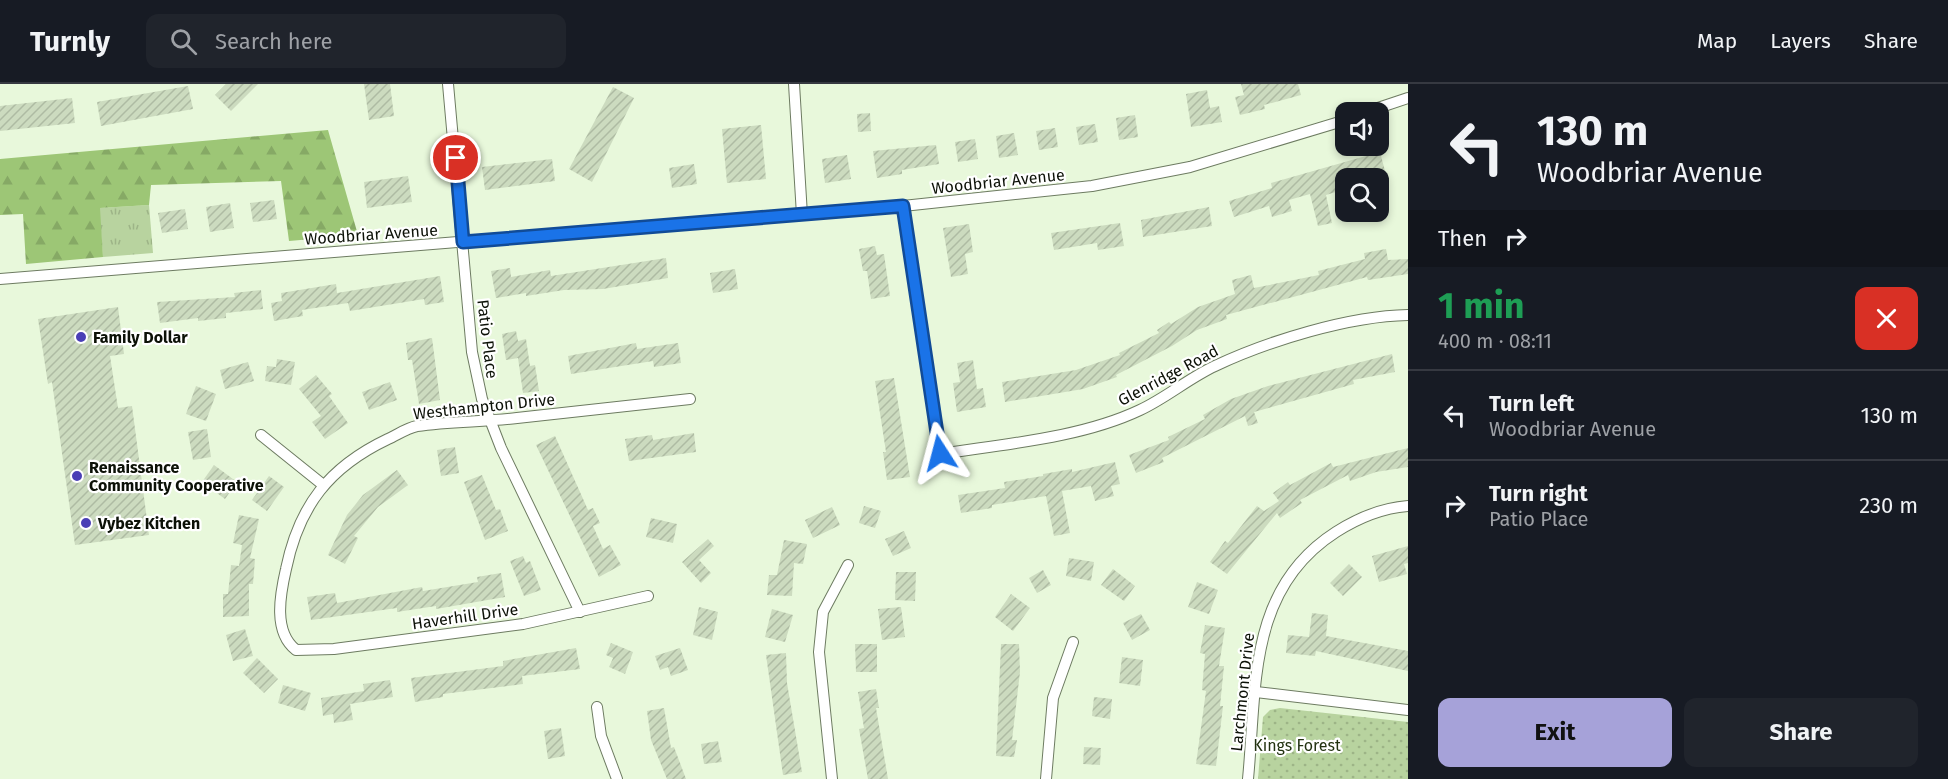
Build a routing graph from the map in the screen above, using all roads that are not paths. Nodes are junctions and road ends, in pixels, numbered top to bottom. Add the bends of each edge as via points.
1 (448, 84) edge
2 (794, 84) edge
3 (1408, 98) edge
4 (1389, 104) edge
5 (1335, 123) edge
6 (903, 206) junction
7 (802, 215) junction
8 (463, 242) junction
9 (0, 279) edge
10 (1408, 315) edge
11 (690, 399) dead end
12 (489, 421) junction
13 (261, 435) dead end
14 (322, 484) junction
15 (1408, 506) edge
16 (848, 565) dead end
17 (648, 596) dead end
18 (580, 612) junction
19 (1073, 642) dead end
20 (287, 643) joint
21 (1256, 692) junction
22 (597, 707) dead end
23 (1408, 710) edge
24 (617, 779) edge
25 (832, 779) edge
26 (1046, 779) edge
27 (1248, 779) edge

1 - 8 street, Patio Place
2 - 7 street
3 - 4 street
5 - 6 street, Woodbriar Avenue via 1179,169 1092,186
6 - 7 street, Woodbriar Avenue
6 - 10 street, Glenridge Road via 940,453 1095,427 1141,410 1214,366 1260,348 1376,316
7 - 8 street, Woodbriar Avenue
8 - 9 street, Woodbriar Avenue
8 - 12 street, Patio Place via 472,352
11 - 12 street, Westhampton Drive
12 - 14 street, Westhampton Drive via 414,426 347,462
12 - 18 street, Patio Place
13 - 14 street
14 - 20 street, Westhampton Drive via 293,538 285,571 281,624
15 - 21 street, Larchmont Drive via 1392,507 1354,521 1318,544 1285,581 1266,619
16 - 25 street via 823,612 819,652
17 - 18 street, Haverhill Drive
18 - 20 street, Haverhill Drive via 523,624 334,649 296,650
19 - 26 street via 1053,698
21 - 23 street
21 - 27 street, Larchmont Drive
22 - 24 street via 601,736

